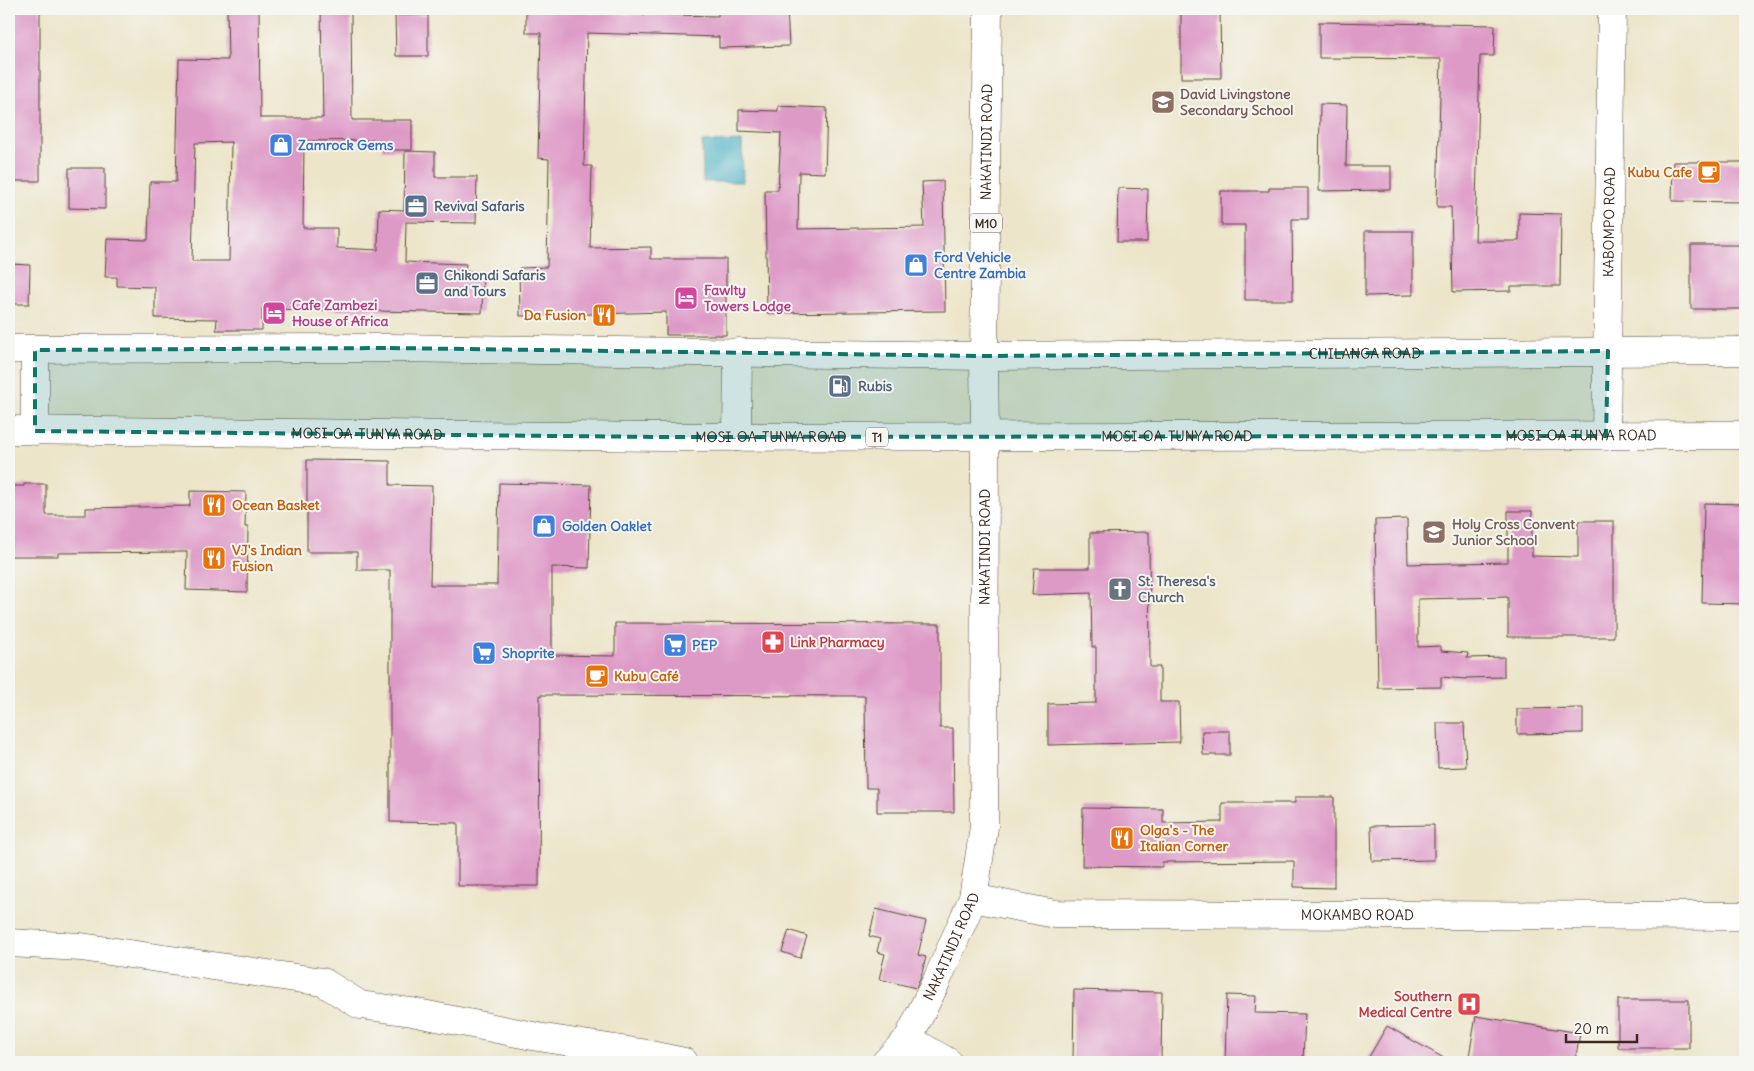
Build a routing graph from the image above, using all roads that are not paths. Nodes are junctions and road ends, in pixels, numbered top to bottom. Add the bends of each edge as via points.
1 (988, 9) edge
2 (1612, 9) edge
3 (9, 349) edge
4 (35, 350) junction
5 (1608, 351) junction
6 (1745, 351) edge
7 (738, 352) junction
8 (984, 356) junction
9 (22, 430) edge
10 (1745, 435) edge
11 (1606, 436) junction
12 (737, 437) junction
13 (985, 437) junction
14 (973, 898) junction
15 (1745, 916) edge
16 (9, 943) edge
17 (908, 1038) junction
18 (684, 1062) edge
19 (886, 1062) edge
20 (948, 1062) edge

1 - 8 main road, NAKATINDI ROAD / M10
2 - 5 main road, KABOMPO ROAD
3 - 4 main road, CHILANGA ROAD
4 - 7 main road, CHILANGA ROAD via 390,348
4 - 9 main road
5 - 6 main road, CHILANGA ROAD
5 - 8 main road, CHILANGA ROAD
5 - 11 main road, KABOMPO ROAD
7 - 8 main road, CHILANGA ROAD
7 - 12 main road
8 - 13 main road, NAKATINDI ROAD / M10
9 - 12 main road, MOSI-OA-TUNYA ROAD / T1
10 - 11 main road, MOSI-OA-TUNYA ROAD / T1
11 - 13 main road, MOSI-OA-TUNYA ROAD / T1
12 - 13 main road, MOSI-OA-TUNYA ROAD / T1
13 - 14 main road, NAKATINDI ROAD via 984,827
14 - 15 main road, MOKAMBO ROAD via 1055,914
14 - 17 main road, NAKATINDI ROAD
16 - 18 main road via 81,947 323,982 360,1005
17 - 19 main road, NAKATINDI ROAD
17 - 20 main road

